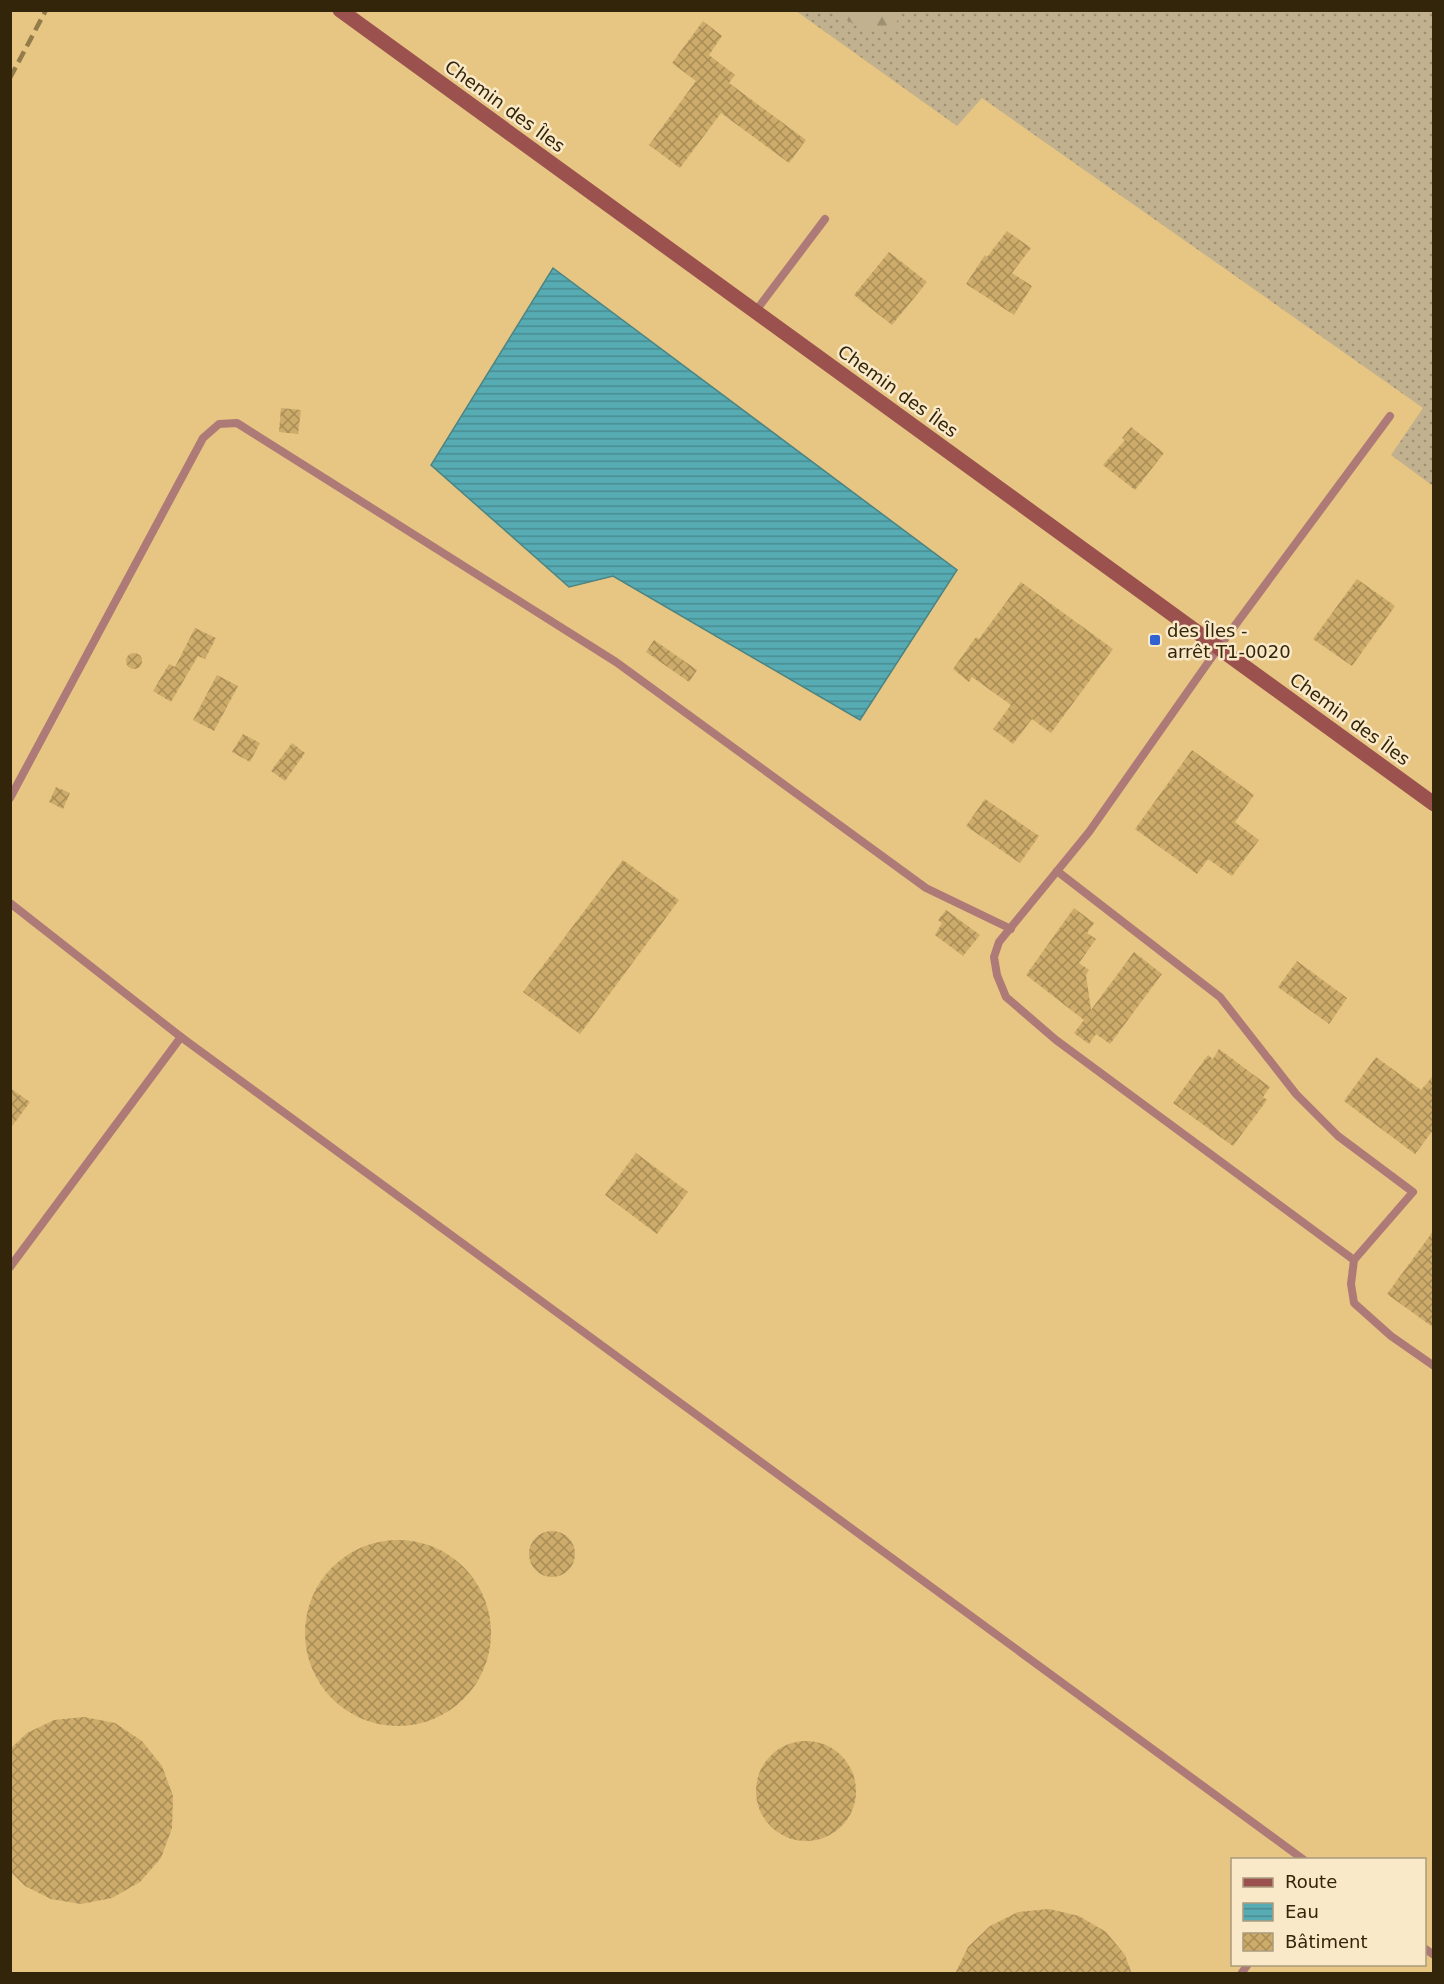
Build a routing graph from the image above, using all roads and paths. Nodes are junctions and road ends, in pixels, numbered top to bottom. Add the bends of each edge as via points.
1 (340, 10) edge
2 (825, 219) dead end
3 (755, 312) junction
4 (1390, 416) dead end
5 (1219, 647) junction
6 (10, 798) edge
7 (1434, 804) edge
8 (1057, 871) junction
9 (10, 903) edge
10 (1011, 929) junction
11 (181, 1037) junction
12 (1354, 1260) junction
13 (10, 1268) edge
14 (1434, 1366) edge
15 (1301, 1858) edge

1 - 3 main road, Chemin des Îles
2 - 3 lane
3 - 5 main road, Chemin des Îles
4 - 5 lane
5 - 7 main road, Chemin des Îles
5 - 8 lane via 1089,832
6 - 10 lane via 203,438 219,424 237,423 616,662 926,888
8 - 10 lane
8 - 12 lane via 1220,997 1305,1103 1338,1136 1413,1192
9 - 11 lane
10 - 12 lane via 999,942 994,957 1006,997 1056,1040
11 - 13 lane
11 - 15 lane
12 - 14 lane via 1354,1303 1391,1336

